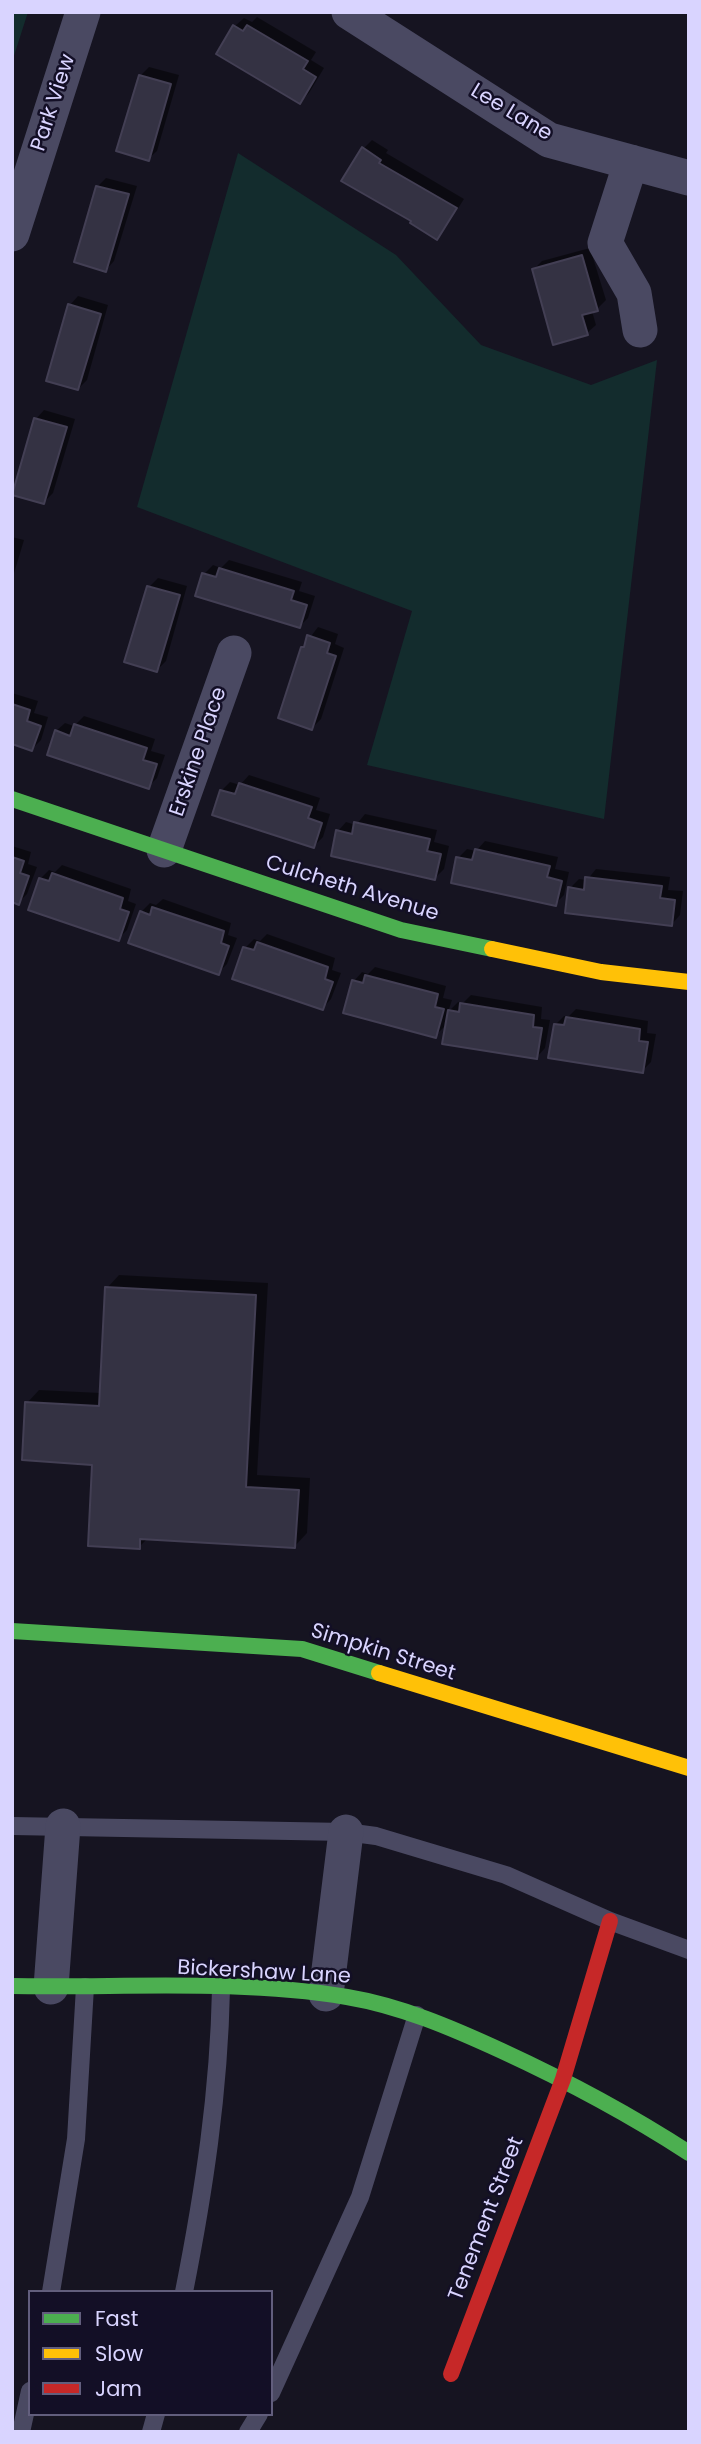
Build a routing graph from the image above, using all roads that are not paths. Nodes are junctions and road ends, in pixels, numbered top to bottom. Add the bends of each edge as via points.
1 (83, 12) edge
2 (349, 12) edge
3 (631, 162) junction
4 (689, 178) edge
5 (12, 234) edge
6 (640, 330) dead end
7 (234, 653) dead end
8 (12, 799) edge
9 (164, 850) junction
10 (689, 982) edge
11 (12, 1631) edge
12 (689, 1768) edge
13 (12, 1826) edge
14 (63, 1826) junction
15 (346, 1832) junction
16 (610, 1922) junction
17 (689, 1950) edge
18 (12, 1986) edge
19 (51, 1987) junction
20 (85, 1987) junction
21 (221, 1989) junction
22 (326, 1994) junction
23 (417, 2015) junction
24 (563, 2079) junction
25 (689, 2153) edge
26 (51, 2290) edge
27 (184, 2290) edge
28 (451, 2374) dead end
29 (273, 2389) edge
30 (28, 2399) edge
31 (258, 2416) edge
32 (21, 2432) edge
33 (248, 2432) edge

1 - 5 street, Park View
2 - 3 street, Lee Lane via 549,139
3 - 4 street, Lee Lane
3 - 6 street via 605,243 634,293
7 - 9 street, Erskine Place
8 - 9 street, Culcheth Avenue
9 - 10 street, Culcheth Avenue via 401,930 601,972
11 - 12 street, Simpkin Street via 302,1649
13 - 14 lane
14 - 15 lane
14 - 19 street
15 - 16 lane via 376,1836 506,1875
15 - 22 street
16 - 17 lane
16 - 24 street, Tenement Street
18 - 19 street, Bickershaw Lane
19 - 20 street, Bickershaw Lane
20 - 21 street, Bickershaw Lane
20 - 26 lane via 76,2138
21 - 22 street, Bickershaw Lane
21 - 27 lane via 208,2157
22 - 23 street, Bickershaw Lane
23 - 24 street, Bickershaw Lane
23 - 29 lane via 360,2197
24 - 25 street, Bickershaw Lane
24 - 28 street, Tenement Street
30 - 32 lane
31 - 33 lane

